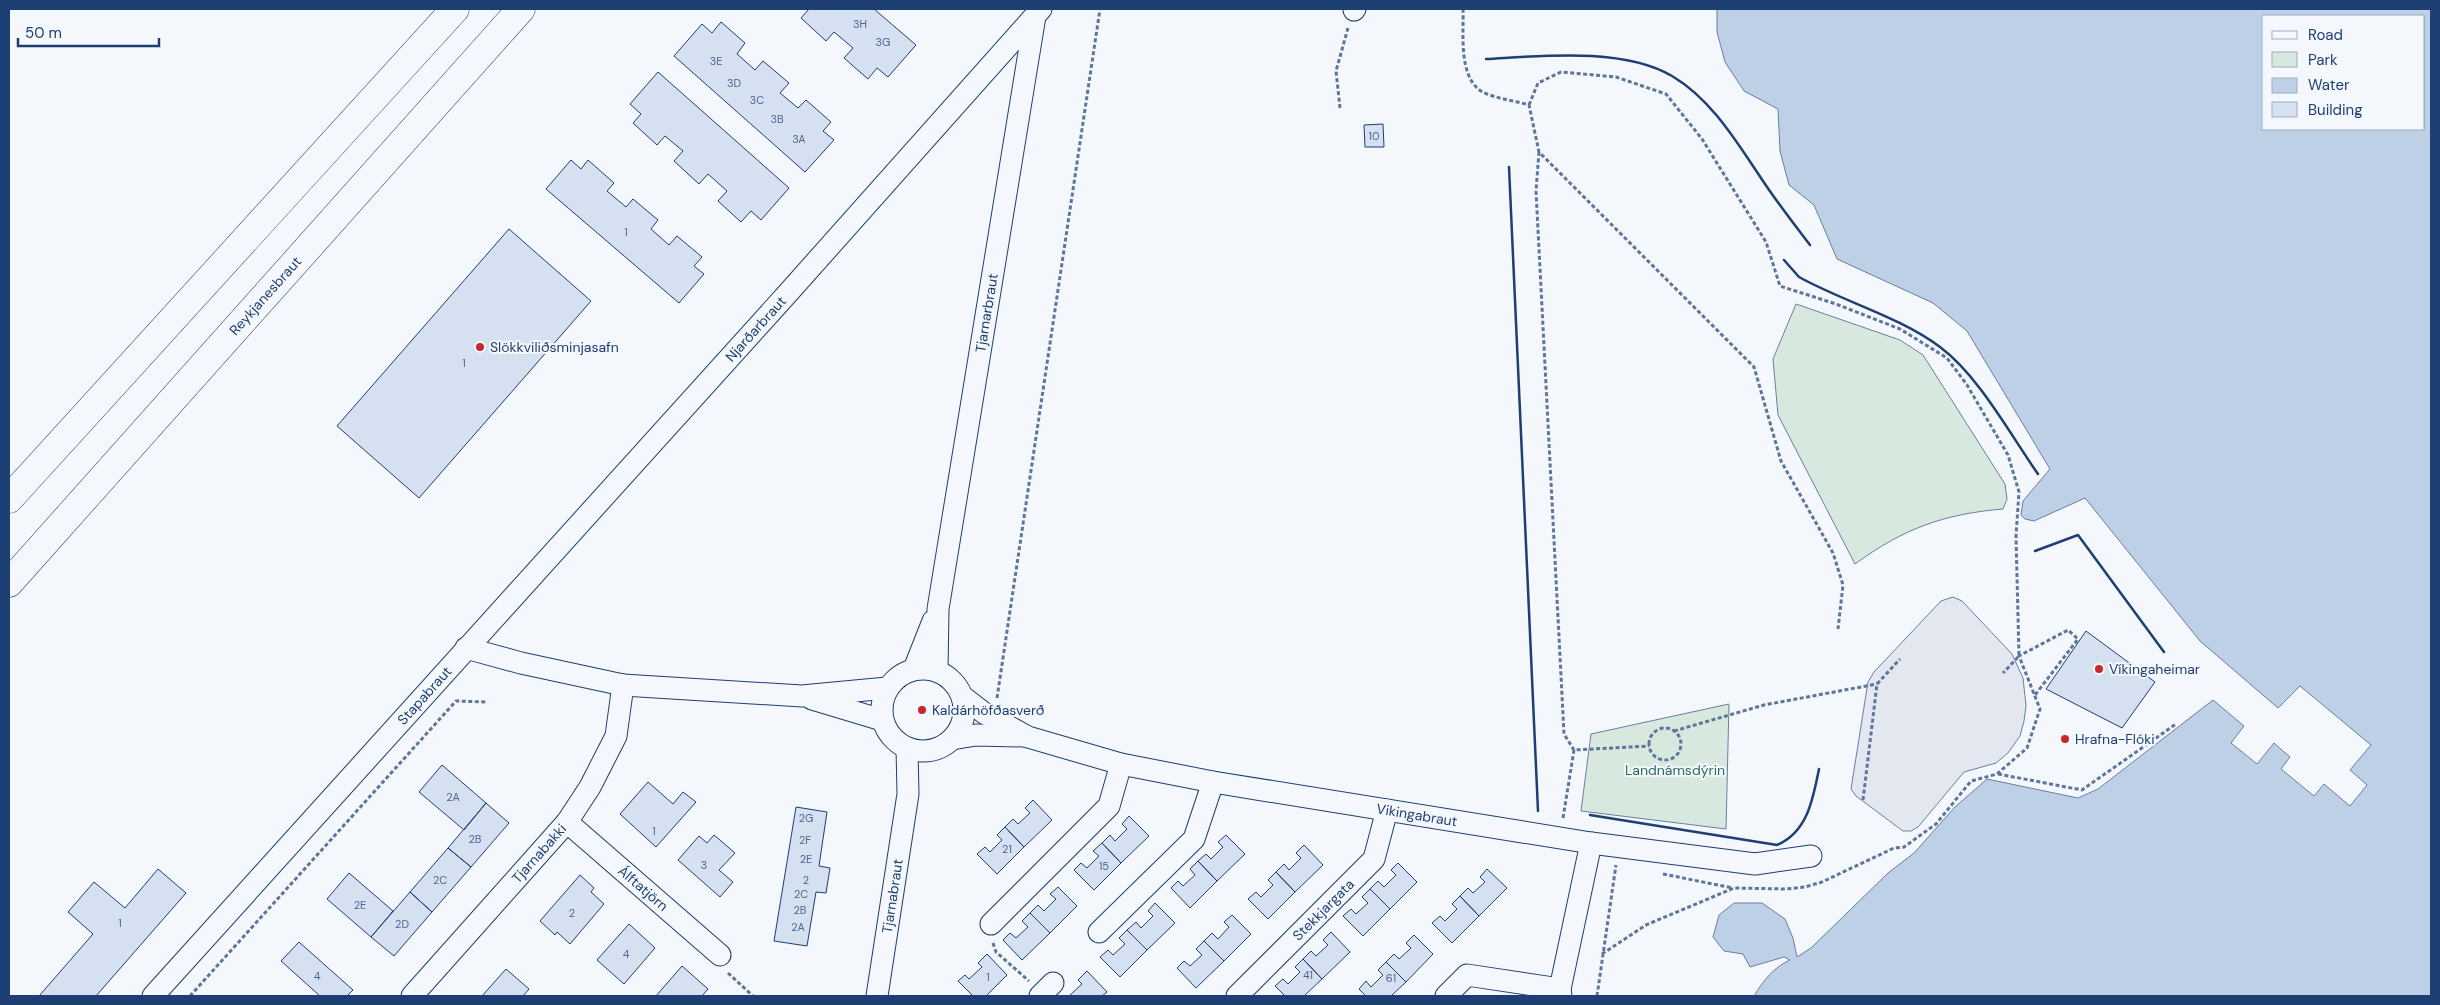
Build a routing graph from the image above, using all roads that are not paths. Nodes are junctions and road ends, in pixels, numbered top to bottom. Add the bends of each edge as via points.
1 (455, 9) edge
2 (521, 9) edge
3 (1038, 12) edge
4 (9, 499) edge
5 (9, 583) edge
6 (938, 609) junction
7 (466, 648) junction
8 (914, 669) junction
9 (937, 670) junction
10 (623, 685) junction
11 (887, 688) junction
12 (802, 696) junction
13 (962, 696) junction
14 (882, 720) junction
15 (1028, 737) junction
16 (952, 739) junction
17 (907, 748) junction
18 (932, 750) junction
19 (1121, 764) junction
20 (1213, 782) junction
21 (908, 794) junction
22 (1387, 810) junction
23 (567, 822) junction
24 (1589, 851) junction
25 (1811, 856) dead end
26 (991, 924) road end
27 (1099, 932) dead end
28 (720, 954) road end
29 (1561, 993) edge
30 (153, 996) edge
31 (412, 996) edge
32 (877, 996) edge
33 (1237, 996) edge
34 (1446, 996) edge

1 - 4 highway
2 - 5 highway, Reykjanesbraut
3 - 6 street, Tjarnarbraut
3 - 7 street, Njarðarbraut
6 - 8 street, Tjarnarbraut
6 - 9 street, Tjarnarbraut
7 - 10 street
7 - 30 street, Stapabraut
8 - 9 street
8 - 11 street via 894,679
9 - 13 street via 956,685
10 - 12 street
10 - 23 street, Tjarnabakki via 616,736 590,787
11 - 12 street
11 - 14 street
12 - 14 street
13 - 15 street, Vikingabraut
13 - 16 street via 963,719
14 - 17 street via 887,732
15 - 16 street, Vikingabraut via 976,734
15 - 19 street, Vikingabraut
16 - 18 street
17 - 18 street
17 - 21 street, Tjarnabraut
18 - 21 street, Tjarnabraut
19 - 20 street, Vikingabraut
19 - 26 street via 1109,806
20 - 22 street, Vikingabraut
20 - 27 street via 1194,839
21 - 32 street, Tjarnabraut
22 - 24 street, Vikingabraut via 1559,838
22 - 33 street, Stekkjargata via 1374,859
23 - 28 street, Álftatjörn
23 - 31 street, Tjarnabakki
24 - 25 street, Vikingabraut via 1755,864
24 - 29 street
29 - 34 street via 1467,975

